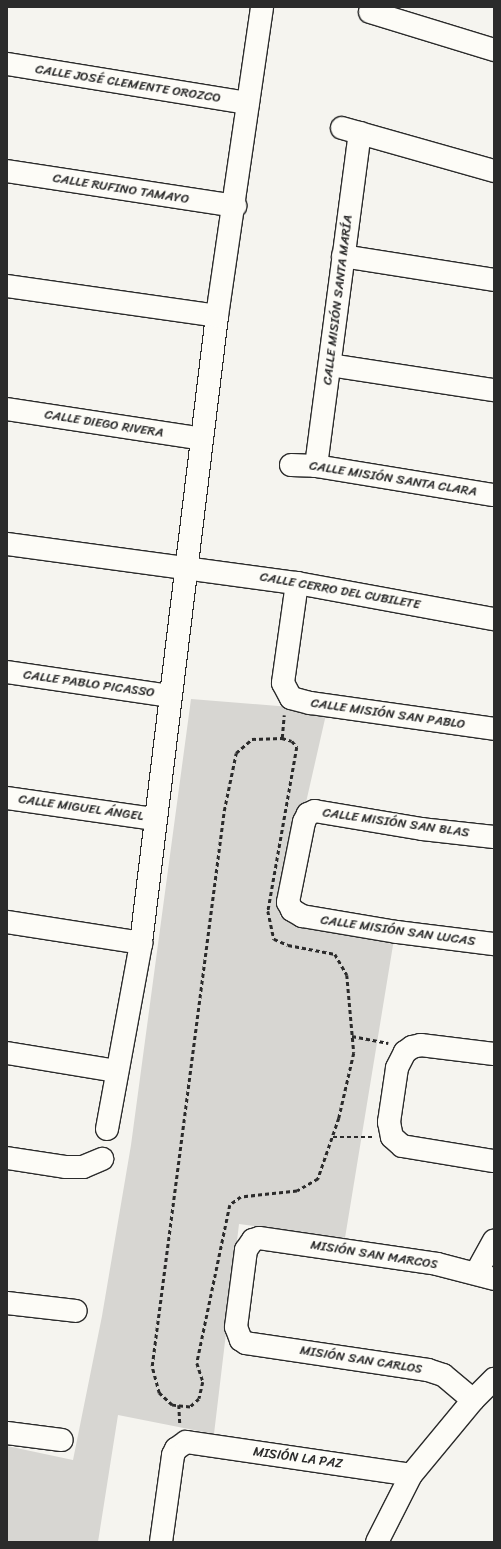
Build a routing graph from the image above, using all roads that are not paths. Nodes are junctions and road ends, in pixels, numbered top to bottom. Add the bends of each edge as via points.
1 (262, 7) edge
2 (370, 12) dead end
3 (494, 50) edge
4 (7, 64) edge
5 (248, 103) junction
6 (494, 171) edge
7 (7, 172) edge
8 (235, 206) junction
9 (343, 256) junction
10 (494, 280) edge
11 (7, 286) edge
12 (217, 316) junction
13 (330, 365) junction
14 (494, 390) edge
15 (7, 409) edge
16 (202, 439) junction
17 (291, 465) dead end
18 (316, 466) junction
19 (494, 495) edge
20 (7, 544) edge
21 (185, 567) junction
22 (297, 582) junction
23 (494, 619) edge
24 (7, 672) edge
25 (170, 696) junction
26 (494, 729) edge
27 (7, 798) edge
28 (155, 819) junction
29 (494, 837) edge
30 (302, 916) joint
31 (7, 922) edge
32 (141, 943) junction
33 (494, 944) edge
34 (7, 1053) edge
35 (494, 1054) edge
36 (116, 1071) junction
37 (107, 1129) dead end
38 (7, 1158) edge
39 (102, 1159) dead end
40 (494, 1161) edge
41 (494, 1241) edge
42 (485, 1276) edge
43 (7, 1303) edge
44 (76, 1311) dead end
45 (241, 1340) joint
46 (494, 1379) edge
47 (473, 1400) junction
48 (7, 1433) edge
49 (62, 1440) dead end
50 (411, 1475) junction
51 (144, 1542) edge
52 (152, 1542) edge
53 (161, 1542) edge
54 (376, 1542) edge

1 - 5 street
2 - 3 street
4 - 5 street, CALLE JOSÉ CLEMENTE OROZCO
5 - 8 street
6 - 9 street, CALLE MISIÓN SANTA MARÍA via 351,131
7 - 8 street, CALLE RUFINO TAMAYO
8 - 12 street
9 - 10 street
9 - 13 street, CALLE MISIÓN SANTA MARÍA
11 - 12 street
12 - 16 street
13 - 14 street
13 - 18 street, CALLE MISIÓN SANTA MARÍA
15 - 16 street, CALLE DIEGO RIVERA
16 - 21 street
17 - 18 street, CALLE MISIÓN SANTA CLARA
18 - 19 street, CALLE MISIÓN SANTA CLARA
20 - 21 street, CALLE CERRO DEL CUBILETE
21 - 22 street, CALLE CERRO DEL CUBILETE
21 - 25 street
22 - 23 street, CALLE CERRO DEL CUBILETE
22 - 26 street, CALLE MISIÓN SAN PABLO via 283,683 290,698
24 - 25 street, CALLE PABLO PICASSO
25 - 28 street
27 - 28 street, CALLE MIGUEL ÁNGEL
28 - 32 street
29 - 30 street, CALLE MISIÓN SAN BLAS via 422,830 315,811 308,814 304,822 288,902 292,910
30 - 33 street, CALLE MISIÓN SAN LUCAS via 397,932
31 - 32 street
32 - 36 street
34 - 36 street
35 - 40 street via 421,1045 409,1049 397,1068 389,1122 392,1137 402,1146
36 - 37 street
38 - 39 street via 66,1167 83,1166
41 - 42 street
42 - 45 street, MISIÓN SAN MARCOS via 374,1254 260,1238 253,1240 246,1250 237,1320 237,1334
43 - 44 street
45 - 47 street, MISIÓN SAN CARLOS via 246,1343 428,1370 443,1375
46 - 47 street
47 - 50 street
48 - 49 street
50 - 53 street, MISIÓN LA PAZ via 186,1442 176,1449 174,1455
50 - 54 street
51 - 52 street

